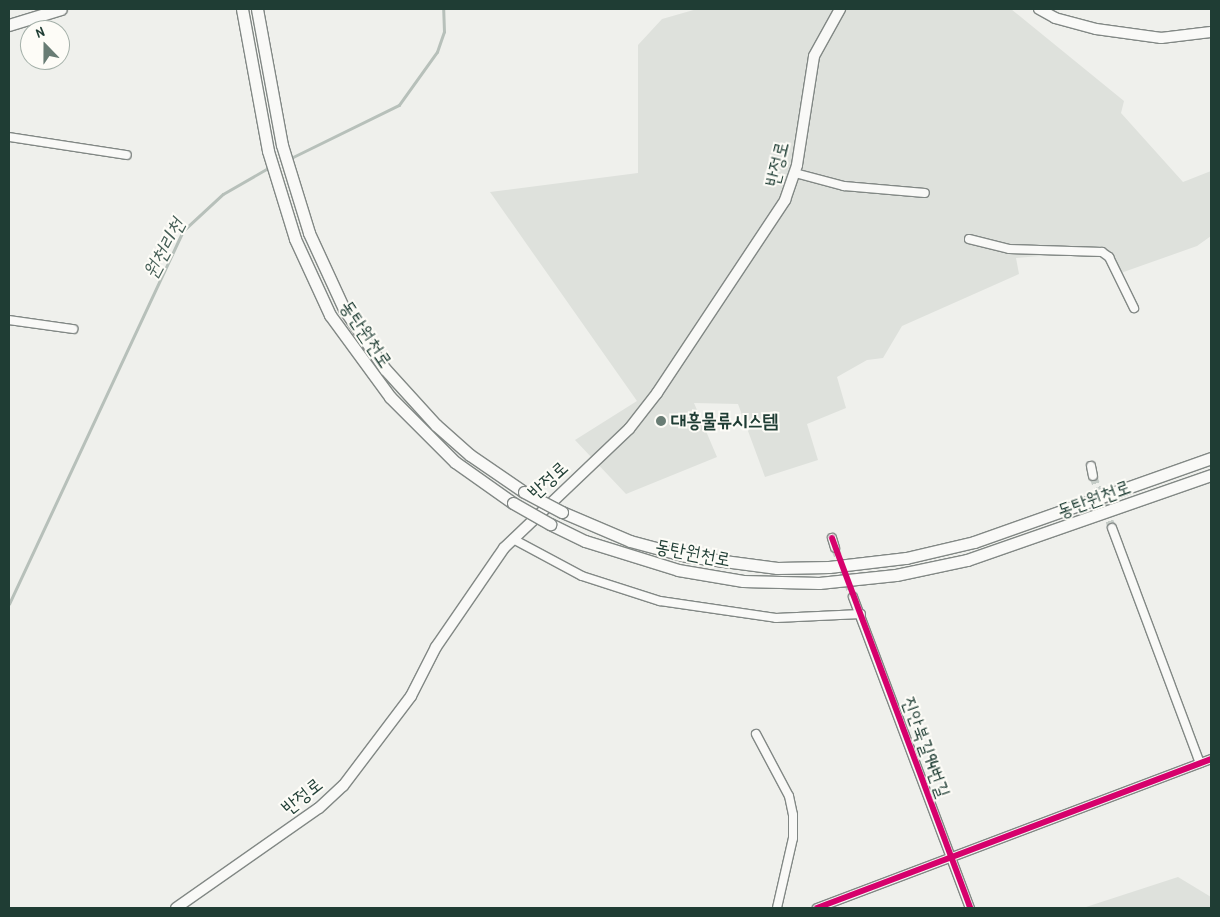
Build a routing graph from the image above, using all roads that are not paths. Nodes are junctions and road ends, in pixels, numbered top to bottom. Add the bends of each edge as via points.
1 (61, 9) edge
2 (242, 9) edge
3 (257, 9) edge
4 (840, 9) edge
5 (1039, 9) edge
6 (9, 25) edge
7 (1211, 32) edge
8 (9, 137) edge
9 (127, 155) dead end
10 (795, 172) junction
11 (925, 193) dead end
12 (969, 238) dead end
13 (1134, 308) dead end
14 (9, 320) edge
15 (73, 329) dead end
16 (1211, 458) edge
17 (1091, 466) dead end
18 (1211, 475) edge
19 (1093, 476) tunnel mouth
20 (1112, 528) tunnel mouth
21 (832, 538) dead end
22 (513, 540) junction
23 (836, 548) tunnel mouth
24 (853, 597) tunnel mouth
25 (861, 614) junction
26 (756, 734) dead end
27 (1211, 759) edge
28 (1200, 763) junction
29 (951, 856) junction
30 (176, 908) edge
31 (777, 908) edge
32 (818, 908) edge
33 (970, 908) edge

1 - 6 main road
2 - 18 main road, 동탄원천로, bridge via 268,151 295,239 330,315 371,375 455,462 512,503 550,524 612,550 678,570 743,581 819,583 896,575 967,560
3 - 16 main road, 동탄원천로, bridge via 282,145 309,233 344,309 385,369 470,455 524,492 562,512 630,541 686,556 777,568 828,567 906,558 974,542
4 - 10 street, 반정로 via 814,56
5 - 7 street via 1055,18 1096,29 1161,38
8 - 9 street
10 - 11 street via 844,186
10 - 22 street, 반정로 via 786,200 657,394 630,429
12 - 13 street via 1008,249 1102,252 1109,257
14 - 15 street
17 - 19 street
20 - 28 street
21 - 23 street
22 - 25 street via 582,576 660,601 776,618
22 - 30 street, 반정로 via 472,589 411,696 343,786 319,808
24 - 25 street, 진안북길94번길
25 - 29 street, 진안북길94번길
26 - 31 street via 789,796 793,815 794,838
27 - 28 street
28 - 29 street
29 - 32 street
29 - 33 street, 진안북길94번길

